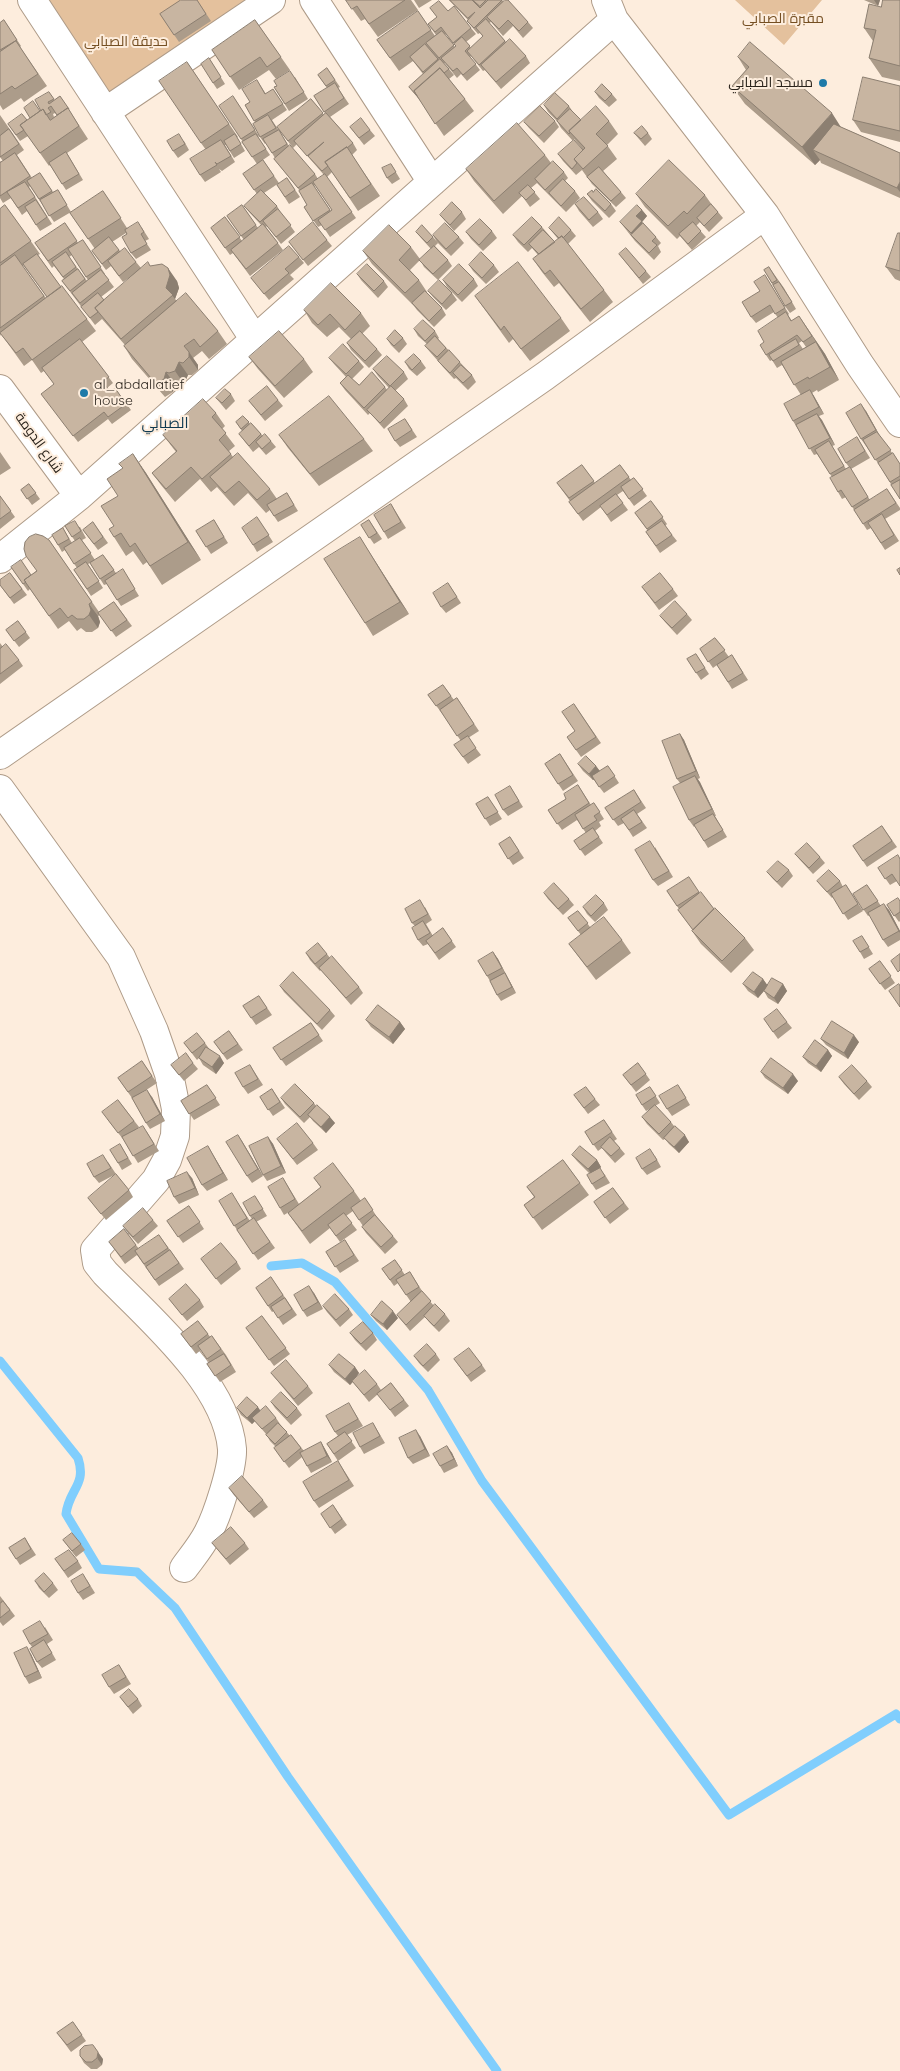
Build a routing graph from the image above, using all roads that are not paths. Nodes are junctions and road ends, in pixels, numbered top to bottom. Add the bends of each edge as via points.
1 (32, 0) edge
2 (272, 0) edge
3 (314, 0) edge
4 (610, 10) edge
5 (105, 112) junction
6 (432, 182) junction
7 (765, 215) junction
8 (255, 340) junction
9 (0, 389) edge
10 (900, 423) edge
11 (79, 496) junction
12 (0, 560) edge
13 (0, 754) edge
14 (0, 789) edge
15 (184, 1568) dead end

1 - 5 street
2 - 5 street
3 - 6 street
4 - 6 street
4 - 7 street
5 - 8 street
6 - 8 street
7 - 10 street
7 - 13 street via 546,376
8 - 11 street
9 - 11 street, شارع الدومة
11 - 12 street
14 - 15 street via 121,957 169,1074 176,1109 175,1136 167,1160 156,1180 96,1250 97,1263 105,1273 197,1368 225,1417 232,1451 225,1487 208,1534

